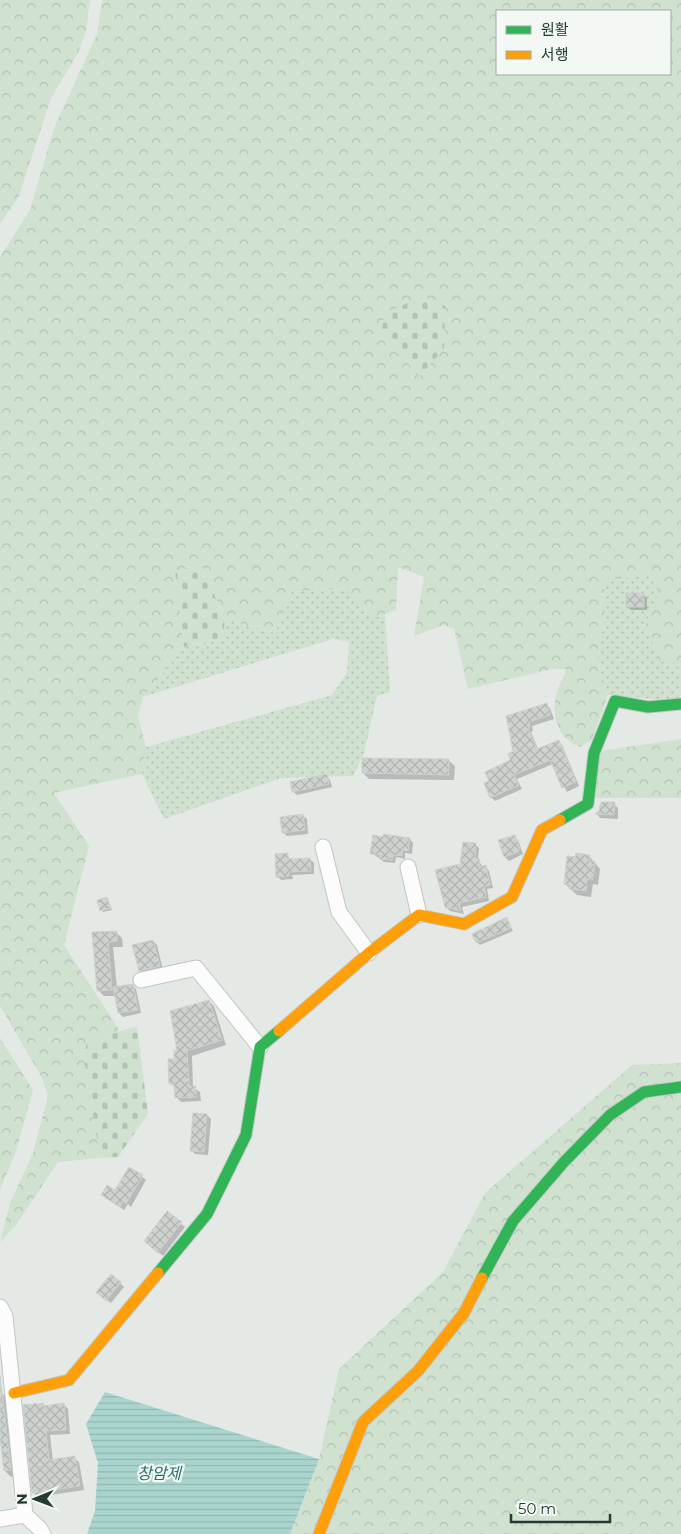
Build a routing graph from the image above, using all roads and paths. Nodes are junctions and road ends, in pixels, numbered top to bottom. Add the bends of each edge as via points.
1 (681, 704) edge
2 (323, 847) dead end
3 (408, 868) dead end
4 (419, 915) junction
5 (369, 952) junction
6 (141, 980) dead end
7 (260, 1046) junction
8 (681, 1087) edge
9 (0, 1307) edge
10 (14, 1392) junction
11 (25, 1515) junction
12 (0, 1519) edge
13 (43, 1534) edge
14 (319, 1534) edge

1 - 4 street via 648,707 615,701 594,753 588,804 542,830 512,897 464,924
2 - 5 street via 339,912
3 - 4 street
4 - 5 street
5 - 7 street
6 - 7 street via 196,968
7 - 10 street via 246,1135 207,1214 70,1380
8 - 14 street via 644,1092 610,1115 564,1162 514,1221 464,1313 418,1371 363,1422
9 - 10 street via 5,1316
10 - 11 street
11 - 12 street
11 - 13 street

